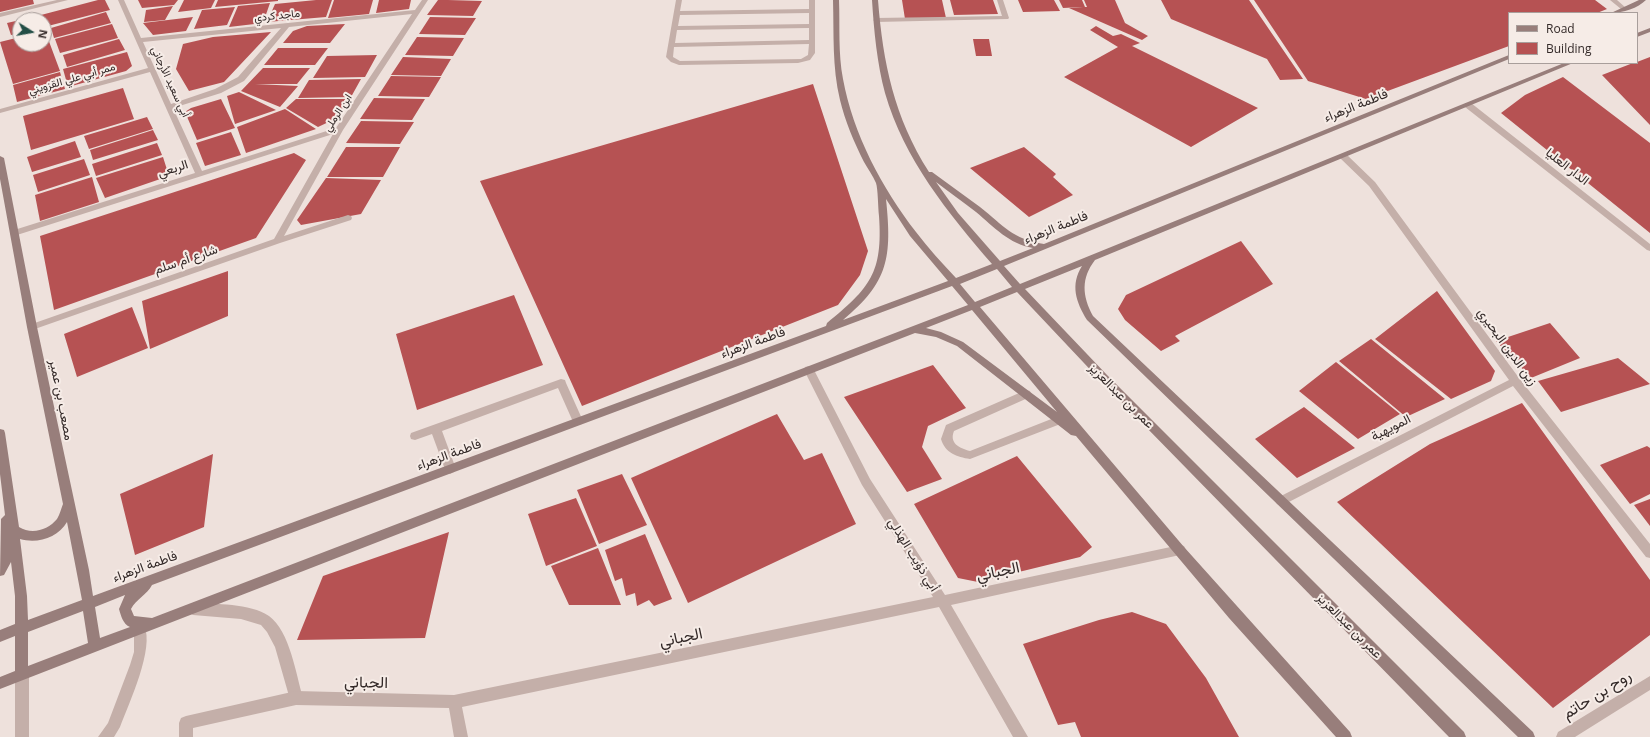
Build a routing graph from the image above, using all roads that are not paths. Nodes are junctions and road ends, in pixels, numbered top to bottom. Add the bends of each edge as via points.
1 (65, 0) edge
2 (121, 0) edge
3 (425, 0) edge
4 (679, 0) edge
5 (812, 0) edge
6 (836, 0) edge
7 (875, 0) edge
8 (1000, 0) edge
9 (1613, 0) edge
10 (1643, 0) edge
11 (1623, 8) junction
12 (812, 11) junction
13 (417, 12) junction
14 (1616, 12) edge
15 (676, 13) junction
16 (0, 15) edge
17 (876, 20) junction
18 (287, 25) junction
19 (812, 26) junction
20 (674, 28) junction
21 (1650, 30) edge
22 (1638, 35) edge
23 (138, 40) junction
24 (812, 42) junction
25 (671, 45) junction
26 (1508, 57) edge
27 (1568, 64) edge
28 (151, 69) junction
29 (1468, 105) junction
30 (169, 107) junction
31 (0, 110) edge
32 (339, 130) junction
33 (1343, 156) junction
34 (0, 158) edge
35 (924, 170) junction
36 (199, 174) junction
37 (880, 184) junction
38 (348, 218) dead end
39 (14, 233) junction
40 (277, 241) junction
41 (1045, 247) junction
42 (1650, 248) edge
43 (1094, 256) junction
44 (998, 265) junction
45 (955, 282) junction
46 (1019, 287) junction
47 (974, 306) junction
48 (32, 327) junction
49 (914, 329) junction
50 (821, 331) junction
51 (809, 370) junction
52 (1515, 381) junction
53 (1026, 394) junction
54 (1059, 420) junction
55 (578, 421) junction
56 (436, 429) junction
57 (0, 433) edge
58 (415, 436) dead end
59 (1091, 445) junction
60 (450, 469) junction
61 (9, 497) junction
62 (1281, 501) junction
63 (68, 503) junction
64 (13, 530) junction
65 (1180, 550) junction
66 (1650, 553) edge
67 (0, 571) edge
68 (163, 574) junction
69 (942, 601) junction
70 (89, 602) junction
71 (192, 609) junction
72 (152, 624) junction
73 (22, 628) junction
74 (140, 629) junction
75 (0, 636) edge
76 (95, 647) junction
77 (22, 675) junction
78 (1288, 676) junction
79 (1650, 682) edge
80 (0, 683) edge
81 (296, 698) junction
82 (454, 702) junction
83 (186, 730) edge
84 (22, 737) edge
85 (106, 737) edge
86 (461, 737) edge
87 (1021, 737) edge
88 (1337, 737) edge
89 (1345, 737) edge
90 (1459, 737) edge
91 (1528, 737) edge
92 (1563, 737) edge

1 - 16 street
2 - 23 street, أبي سعيد الأرجاني
3 - 13 street, ابن الرملي
4 - 15 street
5 - 12 street
6 - 37 main road via 837,61 844,98 857,139
7 - 17 main road, عمر بن عبدالعزيز
8 - 17 street via 1006,18
9 - 11 street
10 - 11 main road via 1636,6
11 - 14 main road
12 - 15 street
12 - 19 street
13 - 18 street, ماجد كردي
13 - 32 street, ابن الرملي
15 - 20 street
17 - 35 main road, عمر بن عبدالعزيز via 879,55 887,90 902,129
18 - 23 street, ماجد كردي
18 - 30 street via 241,79 218,92
19 - 20 street
19 - 24 street
20 - 25 street
21 - 22 main road
23 - 28 street, أبي سعيد الأرجاني
24 - 25 street
24 - 25 street via 811,55 796,61 675,62 669,59
26 - 41 main road, فاطمة الزهراء
27 - 29 main road
28 - 30 street, أبي سعيد الأرجاني
28 - 31 street, ممر أبي علي القزويني
29 - 33 main road
29 - 42 street, الدار العليا
30 - 36 street, أبي سعيد الأرجاني
32 - 36 street, الربعي
32 - 40 street, ابن الرملي
33 - 43 main road
33 - 52 street, زين الدين البحيري via 1372,184
34 - 39 main road, مصعب بن عمير
35 - 41 main road via 979,210 1010,237 1026,244
35 - 44 main road, عمر بن عبدالعزيز via 956,216
36 - 39 street, الربعي
37 - 45 main road via 913,234
37 - 50 main road via 886,236 879,272 864,296
38 - 40 street, شارع أم سلم
39 - 48 main road, مصعب بن عمير
40 - 48 street, شارع أم سلم
41 - 44 main road, فاطمة الزهراء
43 - 46 main road
43 - 62 main road via 1084,269 1079,284 1079,295 1090,318
44 - 45 main road, فاطمة الزهراء
44 - 46 main road, عمر بن عبدالعزيز
45 - 47 main road
45 - 50 main road, فاطمة الزهراء
46 - 47 main road
46 - 90 main road, عمر بن عبدالعزيز via 1070,345
47 - 49 main road
47 - 59 main road
48 - 63 main road, مصعب بن عمير
49 - 51 main road
49 - 53 main road via 938,334 960,344
50 - 55 main road, فاطمة الزهراء
51 - 69 street, أبي ذؤيب الهذلي via 866,482
51 - 71 main road
52 - 62 street, المويهية
52 - 66 street, زين الدين البحيري
53 - 54 main road
53 - 54 street via 950,428 947,433 949,446 962,454 970,455
54 - 59 main road
55 - 56 street via 561,383
55 - 60 main road, فاطمة الزهراء
56 - 58 street
56 - 60 street
57 - 61 main road
59 - 65 main road
60 - 68 main road, فاطمة الزهراء
61 - 64 main road
61 - 67 main road via 6,561
62 - 91 main road
63 - 64 main road via 66,516 51,531 27,537
63 - 70 main road, مصعب بن عمير
64 - 73 main road
65 - 69 street, الجباني
65 - 78 main road
68 - 70 main road, فاطمة الزهراء
68 - 72 main road via 140,588 130,598 125,609 131,621
69 - 82 street, الجباني
69 - 87 street, أبي ذؤيب الهذلي
70 - 73 main road, فاطمة الزهراء
70 - 76 main road, مصعب بن عمير
71 - 72 main road
71 - 81 street via 229,611 264,621 275,634 281,647
72 - 74 main road
73 - 75 main road, فاطمة الزهراء
73 - 77 main road
74 - 76 main road
74 - 85 street via 140,652 136,665 113,727
76 - 77 main road
77 - 80 main road
77 - 84 street
78 - 88 main road
78 - 89 main road
79 - 92 street, روح بن حاتم
81 - 82 street, الجباني
81 - 83 street, الجباني
82 - 86 street

